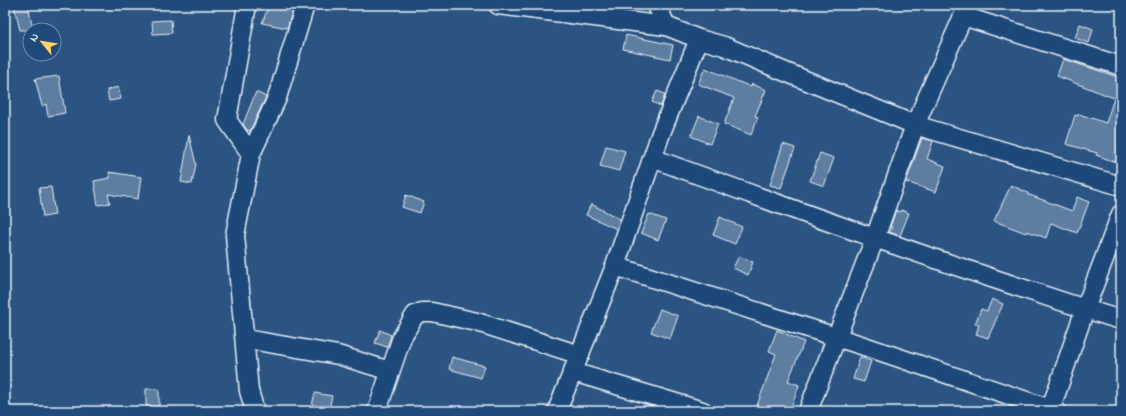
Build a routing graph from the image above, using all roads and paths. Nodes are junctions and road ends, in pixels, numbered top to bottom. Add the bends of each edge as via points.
1 (247, 5) edge
2 (305, 5) edge
3 (498, 5) edge
4 (657, 5) edge
5 (965, 10) edge
6 (666, 26) junction
7 (699, 39) junction
8 (1121, 66) edge
9 (915, 125) junction
10 (251, 154) junction
11 (652, 158) junction
12 (1121, 186) edge
13 (1121, 214) edge
14 (874, 238) junction
15 (615, 266) junction
16 (1084, 309) junction
17 (1121, 320) edge
18 (835, 337) junction
19 (245, 339) junction
20 (580, 355) junction
21 (390, 371) junction
22 (573, 372) junction
23 (1052, 410) edge
24 (255, 411) edge
25 (377, 411) edge
26 (557, 411) edge
27 (703, 411) edge
28 (808, 411) edge

1 - 10 street via 227,120
2 - 10 street via 277,98
3 - 6 street
4 - 6 street
5 - 8 street
5 - 9 street
6 - 7 street
7 - 9 street via 724,46
7 - 11 street
9 - 12 street
9 - 14 street
10 - 19 street via 236,235
11 - 14 street
11 - 15 street
13 - 16 street
14 - 16 street
14 - 18 street
15 - 18 street
15 - 20 street
16 - 17 street
16 - 23 street
18 - 23 street
18 - 28 street
19 - 21 street via 338,355
19 - 24 street via 250,391
20 - 21 street via 477,322 422,312 415,316 402,337
20 - 22 street
21 - 25 street
22 - 26 street
22 - 27 street

